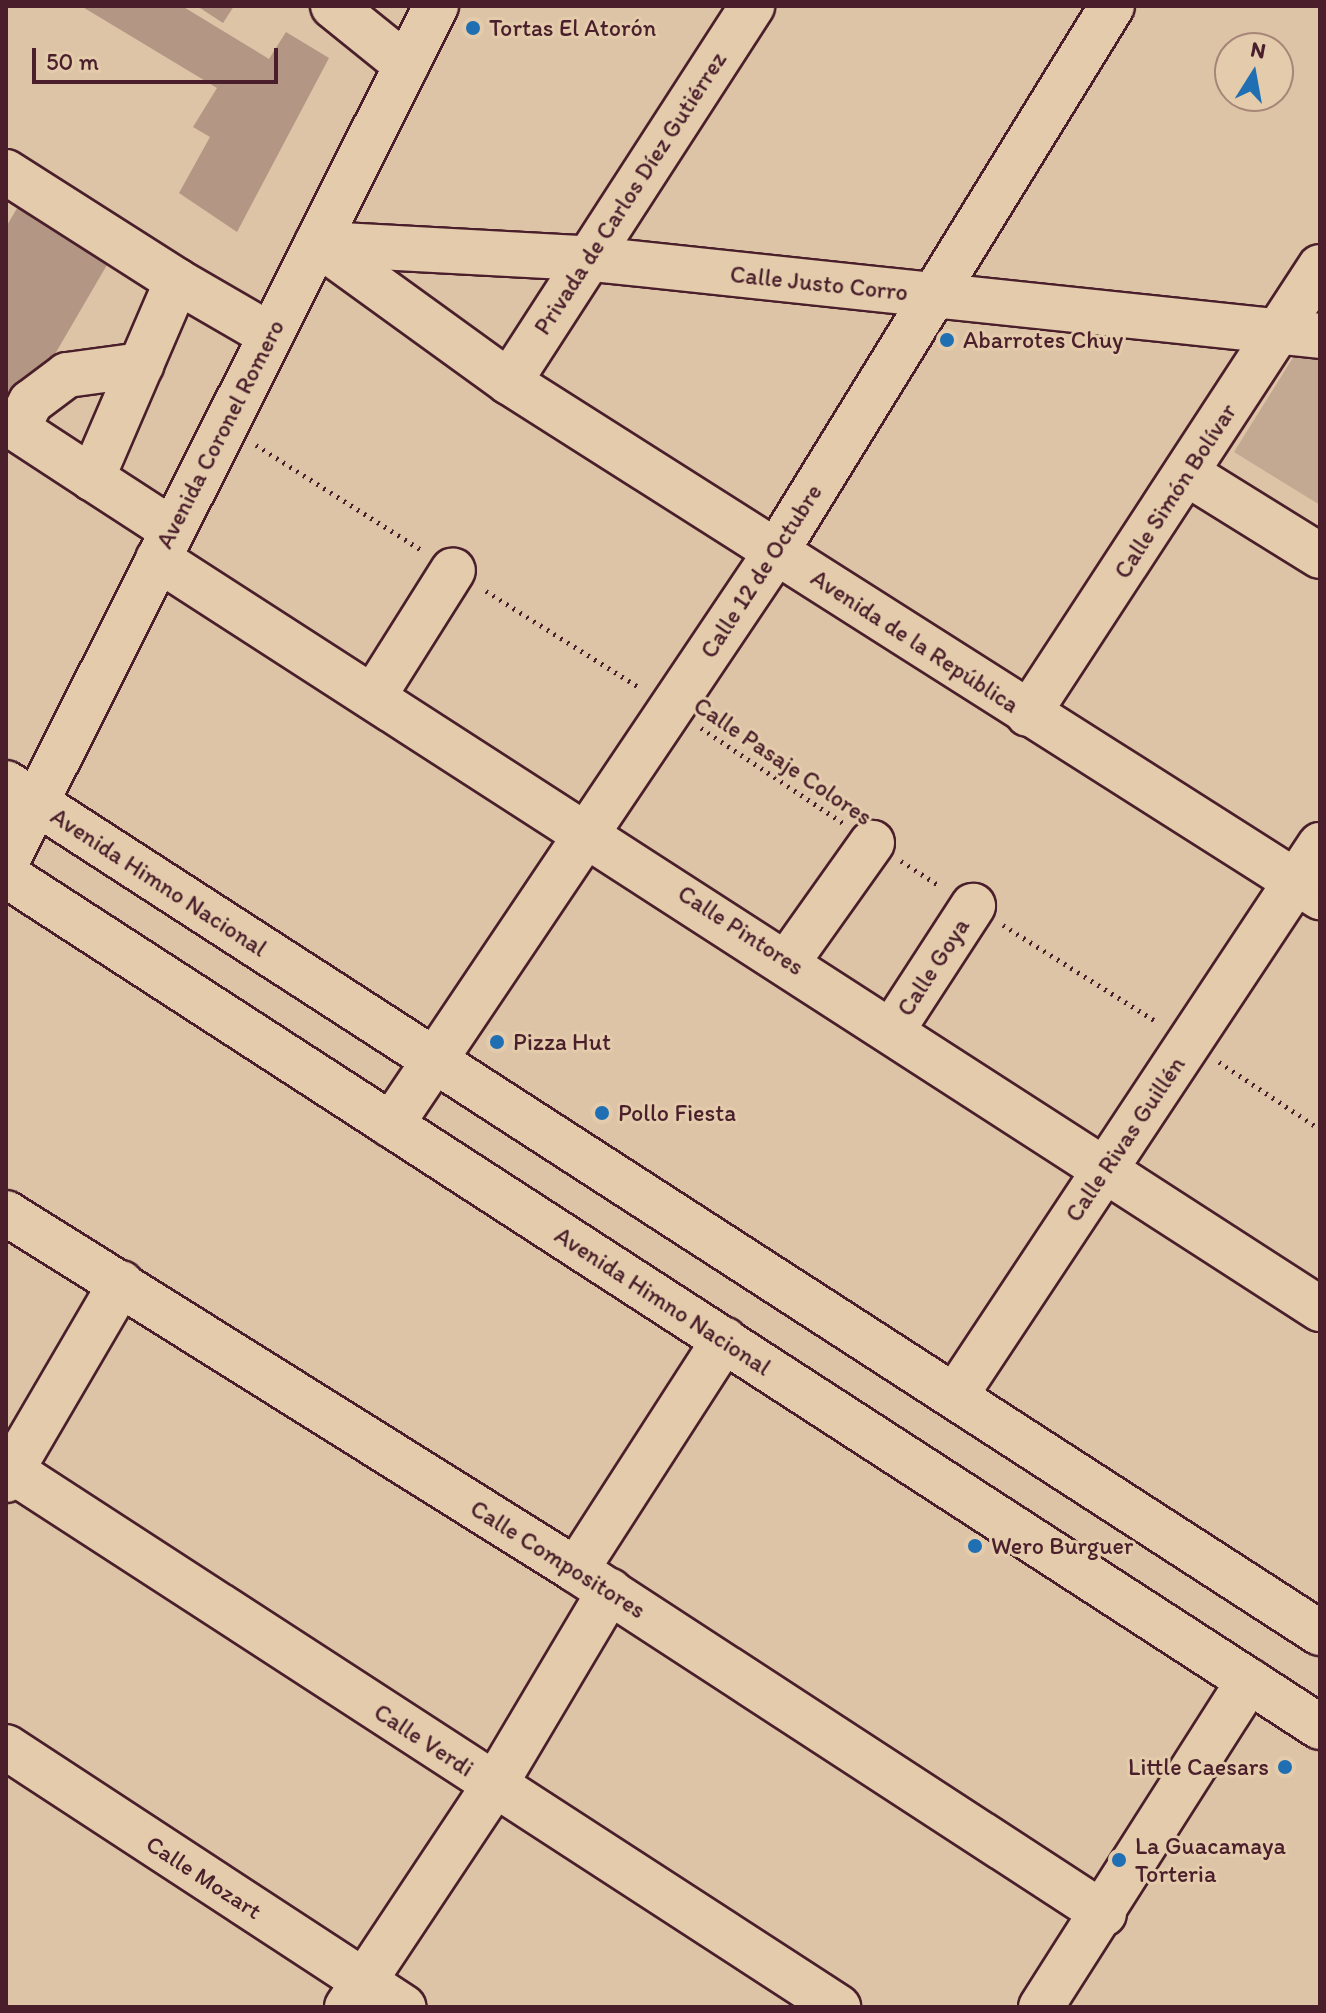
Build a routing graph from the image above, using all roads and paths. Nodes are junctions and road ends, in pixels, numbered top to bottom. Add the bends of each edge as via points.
1 (333, 6) edge
2 (436, 6) edge
3 (752, 6) edge
4 (1112, 6) edge
5 (406, 65) junction
6 (6, 172) edge
7 (317, 243) junction
8 (584, 258) junction
9 (1320, 267) edge
10 (177, 281) junction
11 (938, 296) junction
12 (1277, 332) junction
13 (270, 335) junction
14 (1320, 336) edge
15 (141, 365) junction
16 (509, 382) junction
17 (225, 425) junction
18 (1188, 474) junction
19 (92, 478) junction
20 (165, 545) junction
21 (776, 552) junction
22 (1320, 556) edge
23 (453, 570) junction
24 (375, 694) junction
25 (670, 707) junction
26 (1028, 714) junction
27 (21, 792) edge
28 (587, 830) junction
29 (872, 843) junction
30 (1320, 845) edge
31 (6, 863) edge
32 (6, 875) edge
33 (1308, 889) edge
34 (973, 906) junction
35 (788, 961) junction
36 (893, 1029) junction
37 (1191, 1043) junction
38 (432, 1058) junction
39 (391, 1125) junction
40 (1320, 1129) edge
41 (1103, 1168) junction
42 (6, 1213) edge
43 (121, 1283) junction
44 (1318, 1303) edge
45 (724, 1340) junction
46 (955, 1396) junction
47 (9, 1475) edge
48 (593, 1580) junction
49 (1320, 1633) edge
50 (1249, 1681) junction
51 (1320, 1727) edge
52 (6, 1747) edge
53 (494, 1786) junction
54 (1104, 1914) junction
55 (355, 1994) edge
56 (403, 2007) edge
57 (838, 2007) edge
58 (1041, 2007) edge

1 - 5 street
2 - 5 street, Avenida Coronel Romero
3 - 8 street, Privada de Carlos Díez Gutiérrez
4 - 11 street, Calle 12 de Octubre
5 - 7 street, Avenida Coronel Romero
6 - 10 street
7 - 8 street, Calle Justo Corro
7 - 13 street, Avenida Coronel Romero
7 - 16 street, Avenida de la República
8 - 11 street, Calle Justo Corro
8 - 16 street, Privada de Carlos Díez Gutiérrez
9 - 12 street, Calle Simón Bolívar
10 - 13 street
10 - 15 street
11 - 12 street, Calle Justo Corro
11 - 21 street, Calle 12 de Octubre
12 - 14 street, Calle Justo Corro
12 - 18 street, Calle Simón Bolívar
13 - 17 street, Avenida Coronel Romero
15 - 19 street
15 - 19 street, Calle Pintores via 67,375 31,402 17,429
16 - 21 street, Avenida de la República
17 - 20 street, Avenida Coronel Romero
17 - 23 path, Calle Pasaje Colores
18 - 22 street
18 - 26 street, Calle Simón Bolívar
19 - 20 street, Calle Pintores
20 - 24 street, Calle Pintores
20 - 27 street, Avenida Coronel Romero
21 - 25 street, Calle 12 de Octubre
21 - 26 street, Avenida de la República
23 - 24 street
23 - 25 path, Calle Pasaje Colores
24 - 28 street, Calle Pintores
25 - 28 street, Calle 12 de Octubre
25 - 29 path, Calle Pasaje Colores
26 - 33 street, Avenida de la República
27 - 31 street, Avenida Coronel Romero
27 - 38 street, Avenida Himno Nacional
28 - 35 street, Calle Pintores
28 - 38 street, Calle 12 de Octubre
29 - 34 path, Calle Pasaje Colores
29 - 35 street
30 - 33 street, Calle Rivas Guillén
32 - 39 street, Avenida Himno Nacional
33 - 37 street, Calle Rivas Guillén
34 - 36 street, Calle Goya
34 - 37 path, Calle Pasaje Colores
35 - 36 street, Calle Pintores
36 - 41 street, Calle Pintores
37 - 40 path, Calle Pasaje Colores
37 - 41 street, Calle Rivas Guillén
38 - 39 street, Calle 12 de Octubre
38 - 46 street, Avenida Himno Nacional
39 - 45 street, Avenida Himno Nacional
41 - 44 street, Calle Pintores
41 - 46 street, Calle Rivas Guillén
42 - 43 street, Calle Compositores
43 - 47 street
43 - 48 street, Calle Compositores
45 - 48 street
45 - 50 street, Avenida Himno Nacional
46 - 49 street, Avenida Himno Nacional
47 - 53 street, Calle Verdi
48 - 53 street
48 - 54 street, Calle Compositores
50 - 51 street, Avenida Himno Nacional
50 - 54 street
52 - 55 street, Calle Mozart
53 - 55 street
53 - 57 street, Calle Verdi
54 - 58 street
55 - 56 street, Calle Mozart

